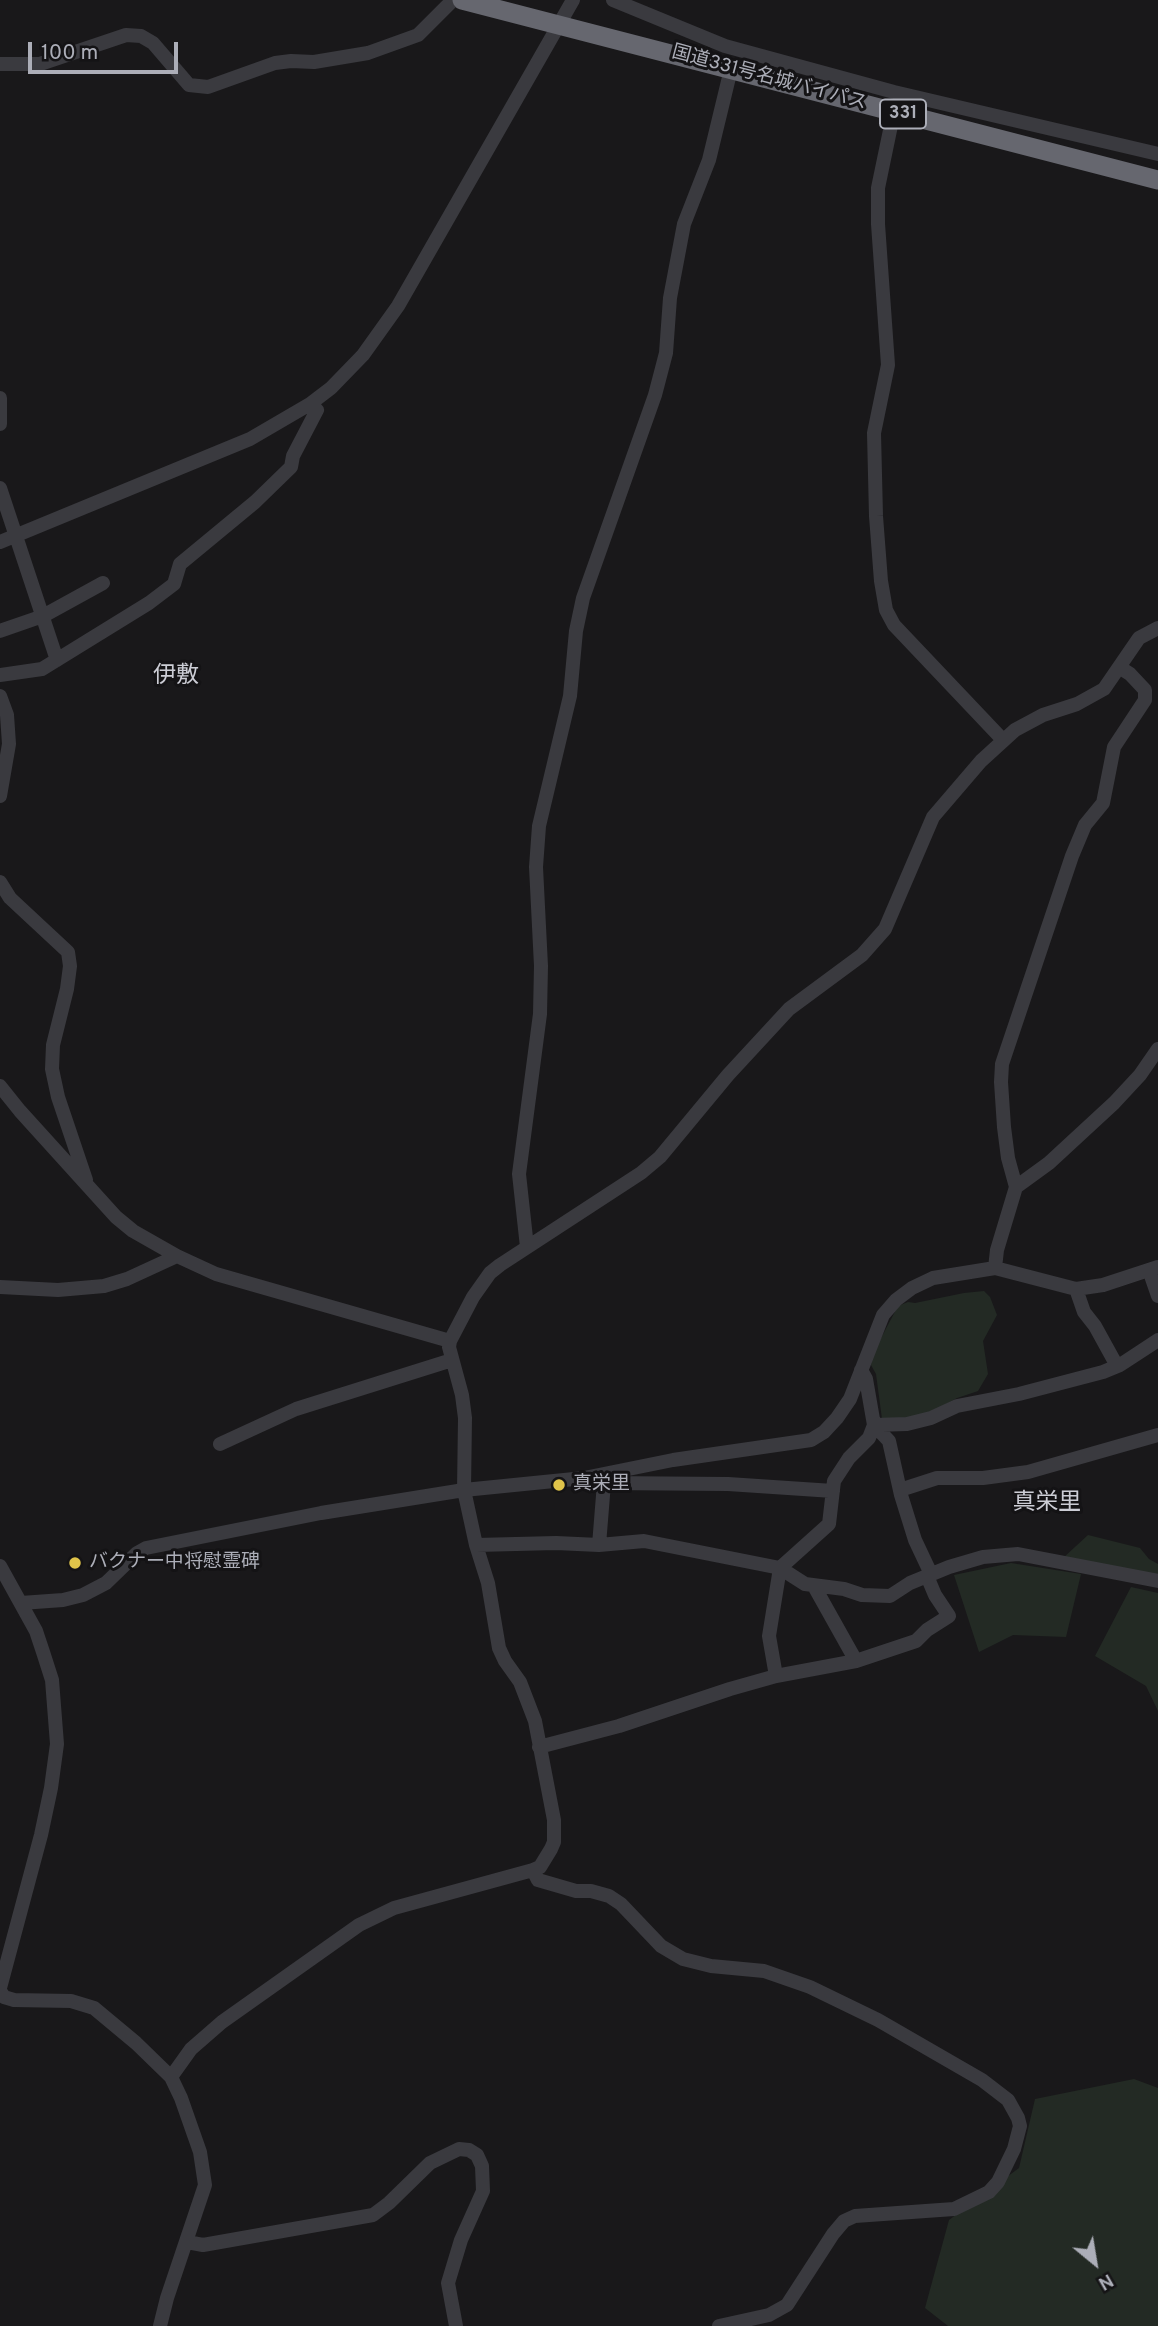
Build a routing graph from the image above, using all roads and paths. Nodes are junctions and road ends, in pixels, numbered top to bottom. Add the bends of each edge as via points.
1 (453, 0) edge
2 (462, 0) edge
3 (573, 0) edge
4 (613, 0) edge
5 (559, 24) junction
6 (0, 64) edge
7 (731, 69) junction
8 (963, 108) junction
9 (894, 111) junction
10 (958, 128) junction
11 (1158, 154) edge
12 (1158, 180) edge
13 (0, 398) edge
14 (310, 404) junction
15 (0, 424) edge
16 (0, 488) edge
17 (15, 536) junction
18 (0, 542) edge
19 (103, 583) dead end
20 (43, 616) junction
21 (1158, 628) edge
22 (0, 631) edge
23 (57, 660) junction
24 (1119, 667) junction
25 (0, 675) edge
26 (0, 696) edge
27 (1003, 740) junction
28 (0, 796) edge
29 (0, 883) edge
30 (1158, 1049) edge
31 (0, 1086) edge
32 (87, 1185) junction
33 (1016, 1187) junction
34 (527, 1247) junction
35 (177, 1256) junction
36 (995, 1268) junction
37 (1153, 1268) edge
38 (0, 1287) edge
39 (1076, 1289) junction
40 (1158, 1296) edge
41 (1158, 1340) edge
42 (450, 1341) junction
43 (452, 1360) junction
44 (1116, 1366) junction
45 (862, 1370) junction
46 (874, 1426) junction
47 (1158, 1435) edge
48 (220, 1444) dead end
49 (602, 1479) junction
50 (464, 1490) junction
51 (900, 1490) junction
52 (833, 1491) junction
53 (476, 1545) junction
54 (599, 1545) junction
55 (0, 1566) edge
56 (780, 1568) junction
57 (929, 1575) junction
58 (1158, 1581) edge
59 (814, 1586) junction
60 (12, 1595) edge
61 (856, 1661) junction
62 (776, 1676) junction
63 (539, 1747) junction
64 (533, 1870) junction
65 (0, 1989) edge
66 (171, 2077) junction
67 (187, 2242) junction
68 (160, 2326) edge
69 (456, 2326) edge
70 (719, 2326) edge

1 - 6 street via 418,35 368,53 275,63 208,87 189,85 153,43 141,36 126,35 40,64
2 - 5 highway, 国道331号名城バイパス / 331
3 - 5 street
4 - 8 street via 725,46
5 - 7 highway, 国道331号名城バイパス / 331
5 - 14 street via 381,332 331,388
7 - 9 highway, 国道331号名城バイパス / 331
7 - 34 street via 709,160 684,224 670,298 666,353 583,597 570,696 539,826 540,1014 519,1174
8 - 10 street
8 - 11 street
9 - 10 highway, 国道331号名城バイパス / 331
9 - 27 street via 878,188 888,365 874,433 876,516 886,610 894,625
10 - 12 highway, 国道331号名城バイパス / 331
13 - 15 street
14 - 17 street via 250,439
14 - 23 street via 317,410 291,467 180,564 174,583 149,604
16 - 17 street
17 - 18 street
17 - 20 street
19 - 20 street
20 - 22 street
20 - 23 street
21 - 24 street via 1139,638
23 - 25 street via 42,669
24 - 27 street via 1104,689 1043,715
24 - 33 street via 1145,690 1145,700 1114,747 1103,803 1085,825 1072,856 1002,1064 1005,1137
26 - 28 street via 9,744
27 - 34 street via 933,817 885,929 862,955 789,1009 660,1157
29 - 32 street via 68,952 67,989 52,1069
30 - 33 street via 1114,1102
31 - 32 street
32 - 35 street via 133,1231
33 - 36 street via 996,1250
34 - 42 street via 490,1273
35 - 38 street via 104,1286 58,1290
35 - 42 street via 216,1274
36 - 39 street
36 - 45 street via 933,1278 896,1300 883,1315
37 - 39 street
37 - 40 street
39 - 44 street via 1084,1312
41 - 44 street
42 - 43 street
43 - 48 street via 296,1409
43 - 50 street via 463,1395
44 - 46 street via 957,1406 931,1418
45 - 46 street
45 - 49 street via 837,1418 811,1440 673,1460
46 - 51 street via 888,1441
46 - 52 street via 834,1481
47 - 51 street via 1028,1472 937,1478
49 - 50 street
49 - 52 street
49 - 54 street
50 - 53 street
50 - 60 street via 146,1548 106,1583 63,1600
51 - 57 street
52 - 56 street via 829,1524
53 - 54 street
53 - 63 street via 499,1648 526,1694
54 - 56 street via 644,1541
55 - 60 street
56 - 59 street
56 - 62 street via 769,1636
57 - 58 street via 983,1557 1017,1554
57 - 59 street via 890,1596
57 - 61 street via 935,1595 950,1616 916,1641
59 - 61 street
60 - 65 street via 36,1631 52,1680 57,1744 41,1835
61 - 62 street
62 - 63 street
63 - 64 street via 555,1832 546,1859
64 - 66 street via 394,1908 359,1925 222,2022 191,2049
64 - 70 street via 538,1880 609,1896 661,1946 683,1959 764,1971 878,2020 982,2080 1008,2100 1018,2118 1014,2149 989,2192 954,2209 855,2216 844,2221 787,2305 769,2315
65 - 66 street via 14,2000 71,2001 94,2008
66 - 67 street via 205,2175
67 - 68 street
67 - 69 street via 203,2245 373,2215 430,2163 459,2149 469,2150 482,2166 483,2191 448,2283

